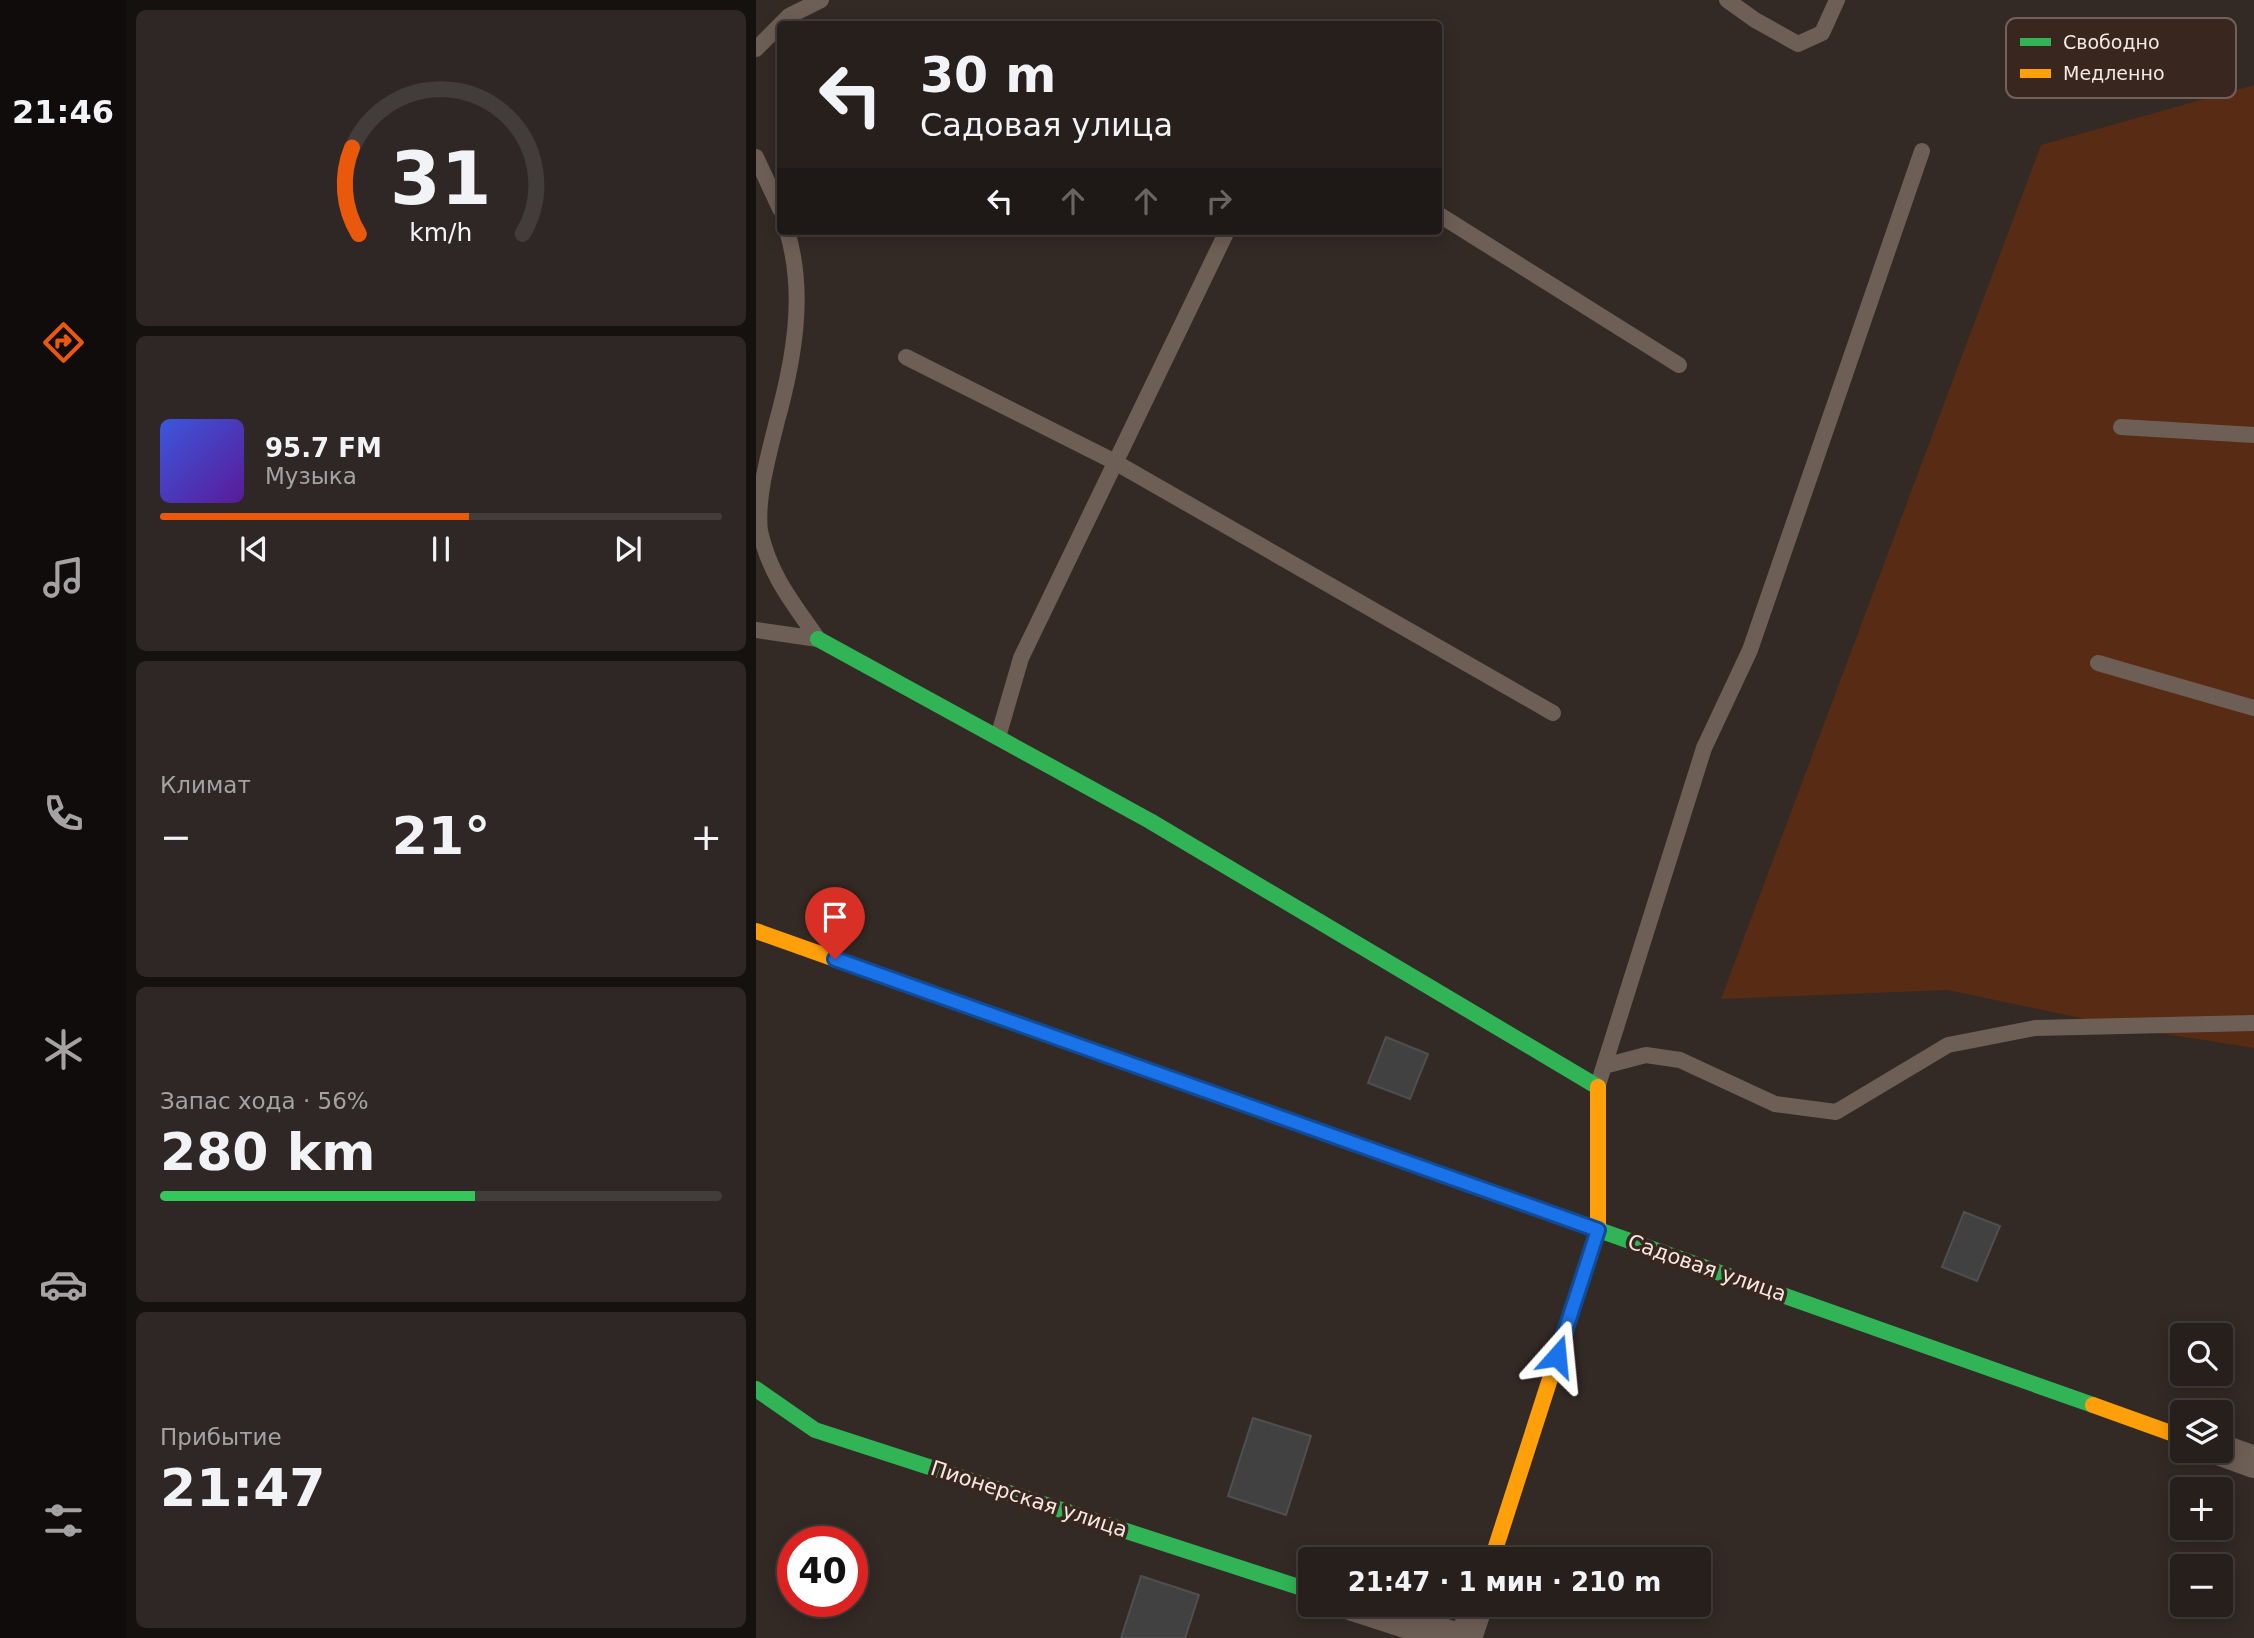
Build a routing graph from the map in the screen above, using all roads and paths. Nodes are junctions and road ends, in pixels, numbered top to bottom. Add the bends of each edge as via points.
1 (821, 0) edge
2 (1727, 0) edge
3 (1837, 0) edge
4 (784, 21) edge
5 (777, 28) edge
6 (756, 49) edge
7 (1922, 151) dead end
8 (756, 157) edge
9 (777, 202) edge
10 (1442, 217) edge
11 (788, 235) edge
12 (1225, 235) edge
13 (906, 357) dead end
14 (1679, 365) dead end
15 (2121, 428) dead end
16 (2254, 435) edge
17 (1114, 461) junction
18 (756, 630) edge
19 (818, 639) junction
20 (2098, 663) dead end
21 (2254, 708) edge
22 (1553, 713) dead end
23 (998, 737) junction
24 (756, 931) edge
25 (2254, 1023) edge
26 (1604, 1066) junction
27 (1598, 1084) junction
28 (1598, 1230) junction
29 (756, 1389) edge
30 (2170, 1433) edge
31 (2233, 1454) edge
32 (2254, 1462) edge
33 (1496, 1547) edge
34 (1298, 1587) edge
35 (1390, 1617) edge
36 (1473, 1617) edge
37 (1455, 1638) edge
38 (1466, 1638) edge

1 - 4 lane
2 - 3 lane via 1798,44 1822,33
5 - 6 lane
7 - 26 lane via 1750,650 1704,748
8 - 9 lane
10 - 14 lane
11 - 19 lane via 797,263 796,320 783,400 762,477 760,529 775,579
12 - 17 lane
13 - 17 lane
15 - 16 lane
17 - 22 lane
17 - 23 lane via 1021,658
18 - 19 lane
19 - 23 street
20 - 21 lane
23 - 27 street
24 - 28 street, Садовая улица
25 - 26 lane via 2035,1028 1948,1045 1836,1112 1775,1104 1680,1060 1646,1055
26 - 27 lane
27 - 28 street
28 - 30 street, Садовая улица
28 - 33 street
29 - 34 street, Пионерская улица via 816,1430
31 - 32 street
35 - 37 street
36 - 38 street

